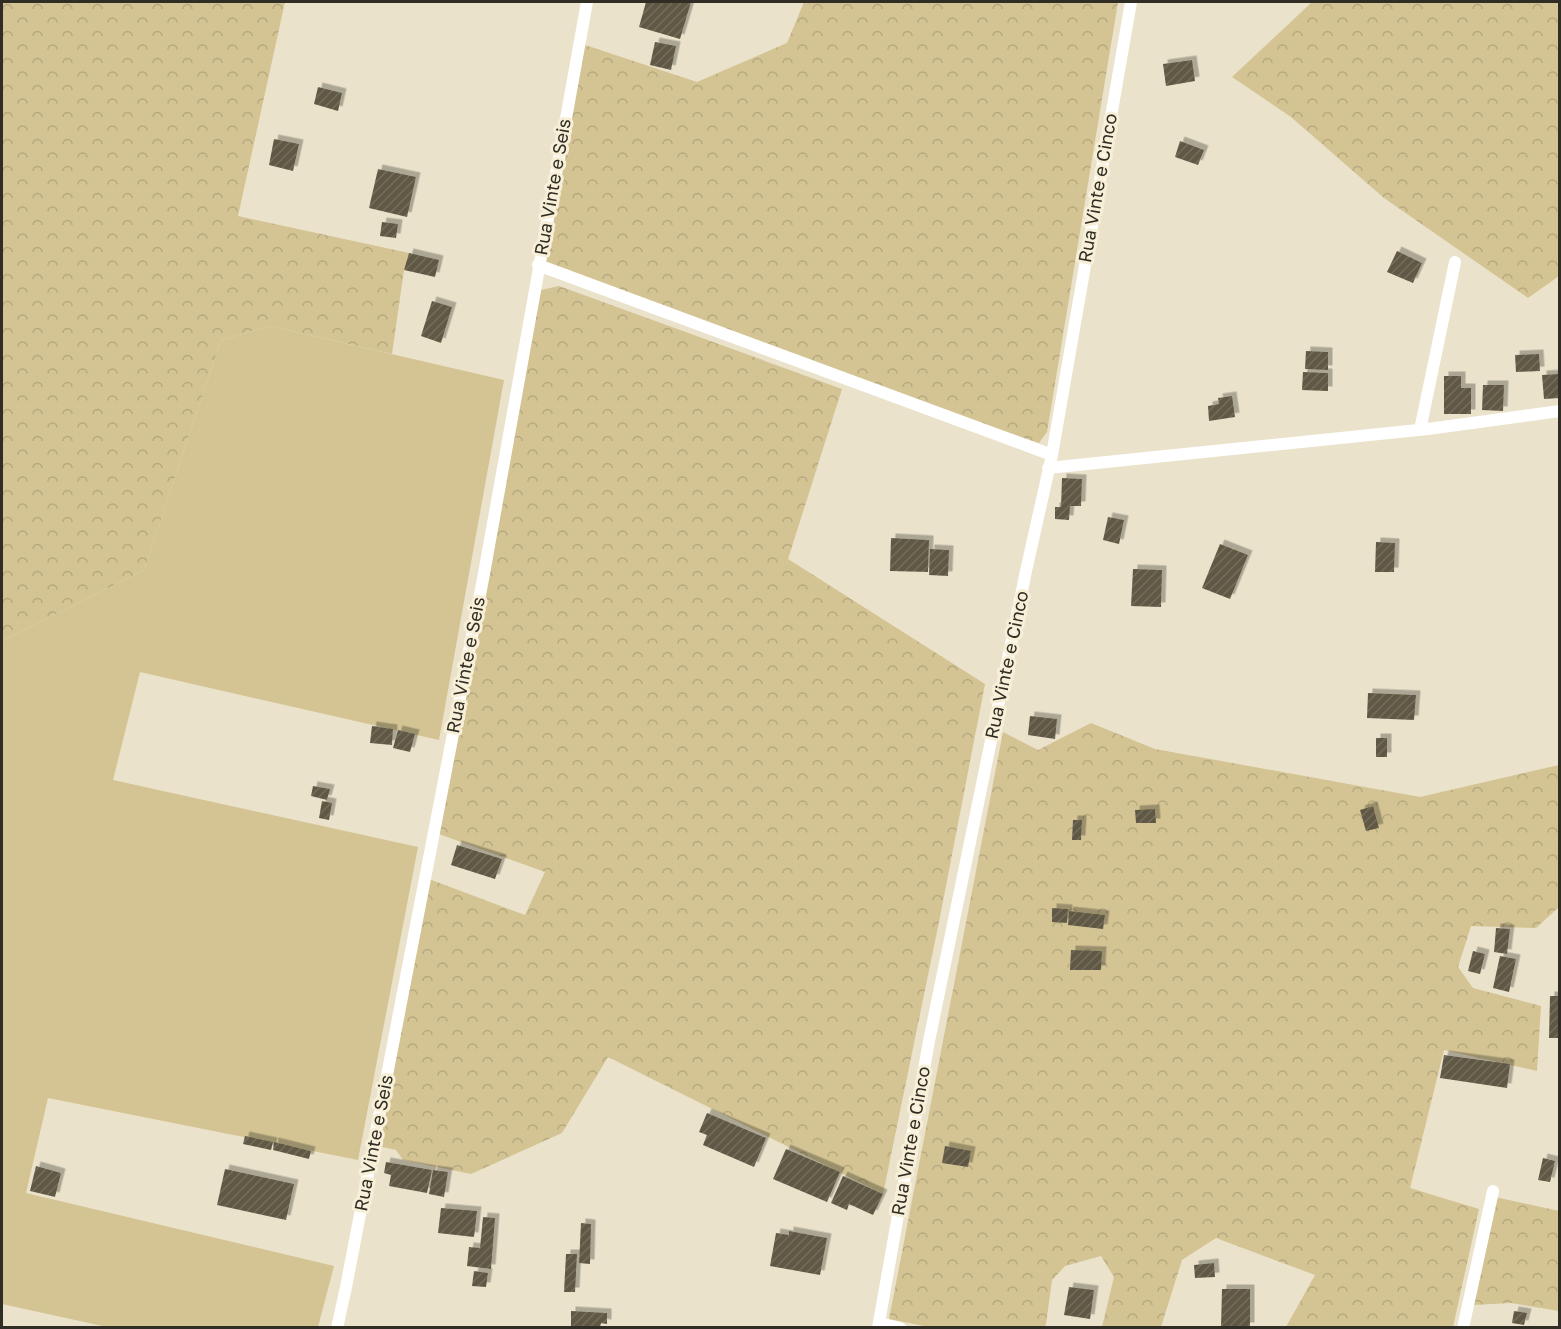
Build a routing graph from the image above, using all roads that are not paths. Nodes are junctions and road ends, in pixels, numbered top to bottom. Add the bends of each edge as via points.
1 (587, 2) edge
2 (1131, 2) edge
3 (1455, 262) dead end
4 (538, 265) junction
5 (1560, 411) edge
6 (1420, 430) junction
7 (1052, 454) junction
8 (1048, 468) junction
9 (1493, 1191) dead end
10 (879, 1325) edge
11 (337, 1328) edge
12 (900, 1328) edge
13 (1463, 1328) edge

1 - 4 street, Rua Vinte e Seis
2 - 7 street, Rua Vinte e Cinco
3 - 6 street
4 - 7 street
4 - 11 street, Rua Vinte e Seis via 483,579
5 - 6 street
6 - 8 street
7 - 8 street, Rua Vinte e Cinco
8 - 10 street, Rua Vinte e Cinco via 929,1041
9 - 13 street
10 - 12 street

